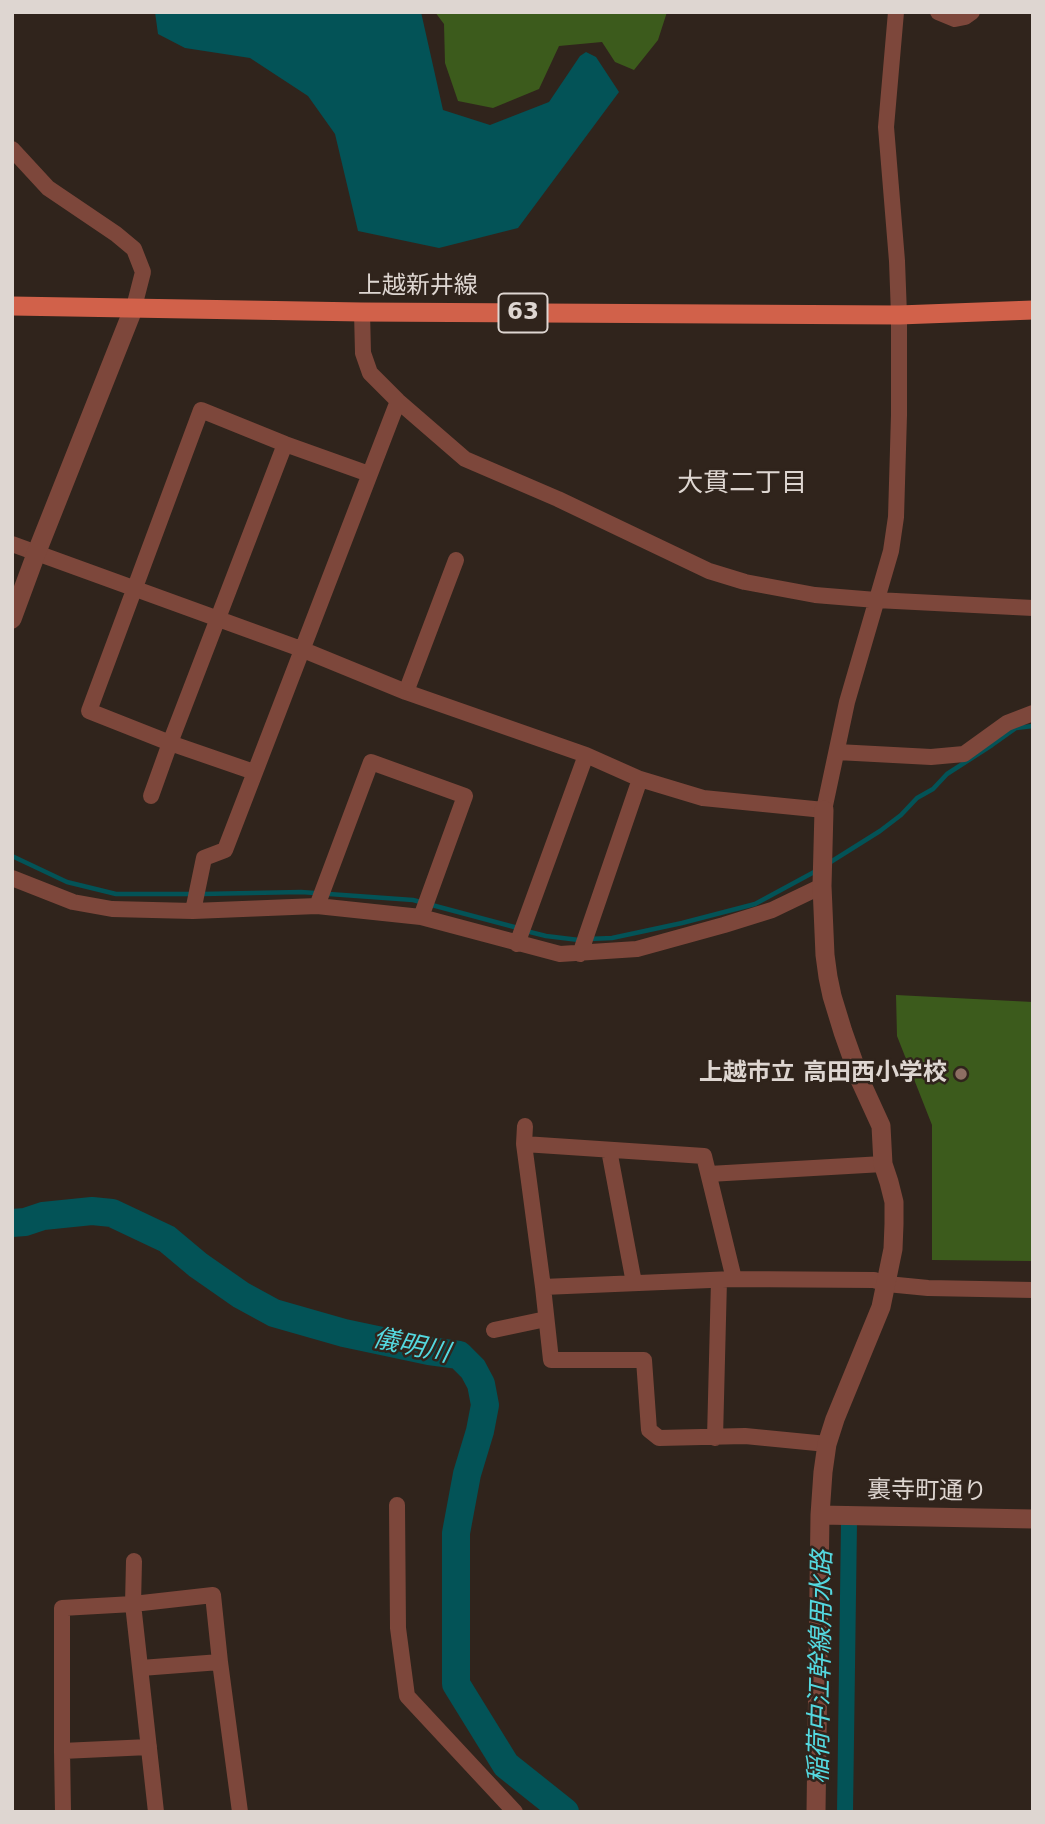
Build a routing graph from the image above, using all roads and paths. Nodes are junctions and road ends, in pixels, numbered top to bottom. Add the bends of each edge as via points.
1 (896, 12) edge
2 (939, 12) edge
3 (972, 12) edge
4 (12, 149) edge
5 (12, 306) edge
6 (134, 307) junction
7 (1033, 310) edge
8 (362, 312) junction
9 (898, 315) junction
10 (398, 401) junction
11 (285, 444) junction
12 (369, 474) junction
13 (12, 544) edge
14 (36, 554) junction
15 (456, 559) dead end
16 (136, 589) junction
17 (876, 600) junction
18 (1033, 608) edge
19 (12, 619) edge
20 (219, 620) junction
21 (301, 649) junction
22 (405, 692) junction
23 (1033, 713) edge
24 (170, 743) junction
25 (837, 752) junction
26 (586, 755) junction
27 (254, 772) junction
28 (640, 779) junction
29 (151, 796) dead end
30 (824, 810) junction
31 (12, 878) edge
32 (822, 886) junction
33 (317, 906) junction
34 (193, 911) junction
35 (421, 917) junction
36 (517, 944) junction
37 (580, 954) junction
38 (525, 1126) dead end
39 (524, 1144) junction
40 (609, 1150) junction
41 (883, 1164) junction
42 (709, 1174) junction
43 (727, 1279) junction
44 (634, 1283) junction
45 (887, 1284) junction
46 (543, 1287) junction
47 (1033, 1290) edge
48 (546, 1319) junction
49 (494, 1330) dead end
50 (715, 1437) junction
51 (827, 1444) junction
52 (397, 1505) dead end
53 (820, 1515) junction
54 (1033, 1519) edge
55 (134, 1561) dead end
56 (133, 1604) junction
57 (220, 1662) junction
58 (141, 1668) junction
59 (149, 1747) junction
60 (62, 1751) junction
61 (63, 1812) edge
62 (156, 1812) edge
63 (240, 1812) edge
64 (515, 1812) edge
65 (816, 1812) edge

1 - 9 street via 886,127
2 - 3 street via 955,19
4 - 6 street via 48,188 134,249 143,272
5 - 6 main road, 上越新井線 / 63
6 - 8 main road, 上越新井線 / 63
6 - 14 street
7 - 9 main road, 上越新井線 / 63
8 - 9 main road, 上越新井線 / 63
8 - 10 street via 363,353 370,373
9 - 17 street via 896,517
10 - 12 street
10 - 17 street via 465,459 709,571 815,595
11 - 12 street
11 - 16 street via 201,410
11 - 20 street
12 - 21 street
13 - 14 street
14 - 16 street
14 - 19 street
15 - 22 street
16 - 20 street
16 - 24 street via 89,711
17 - 18 street
17 - 25 street
20 - 21 street
20 - 24 street
21 - 22 street
21 - 27 street
22 - 26 street
23 - 25 street via 1007,723 964,754 931,758
24 - 27 street
24 - 29 street
25 - 30 street
26 - 28 street
26 - 36 street
27 - 34 street via 225,850 204,858
28 - 30 street via 703,798
28 - 37 street
30 - 32 street
31 - 34 street via 73,902 112,909
32 - 37 street via 772,910 724,925 637,949
32 - 41 street via 832,996 881,1126
33 - 34 street
33 - 35 street
33 - 35 street via 371,762 465,796
35 - 36 street
36 - 37 street
38 - 39 street
39 - 40 street
39 - 46 street
40 - 42 street via 704,1157
40 - 44 street
41 - 42 street
41 - 45 street via 894,1202
42 - 43 street
43 - 44 street
43 - 45 street via 874,1280
43 - 50 street
44 - 46 street
45 - 47 street
45 - 51 street
46 - 48 street
48 - 49 street
48 - 50 street via 551,1360 644,1360 649,1430 659,1438
50 - 51 street
51 - 53 street
52 - 64 street via 398,1628 407,1696
53 - 54 street, 裏寺町通り
53 - 65 street
55 - 56 street
56 - 57 street via 213,1595
56 - 58 street
56 - 60 street via 62,1608
57 - 58 street
57 - 63 street
58 - 59 street
59 - 60 street
59 - 62 street
60 - 61 street

